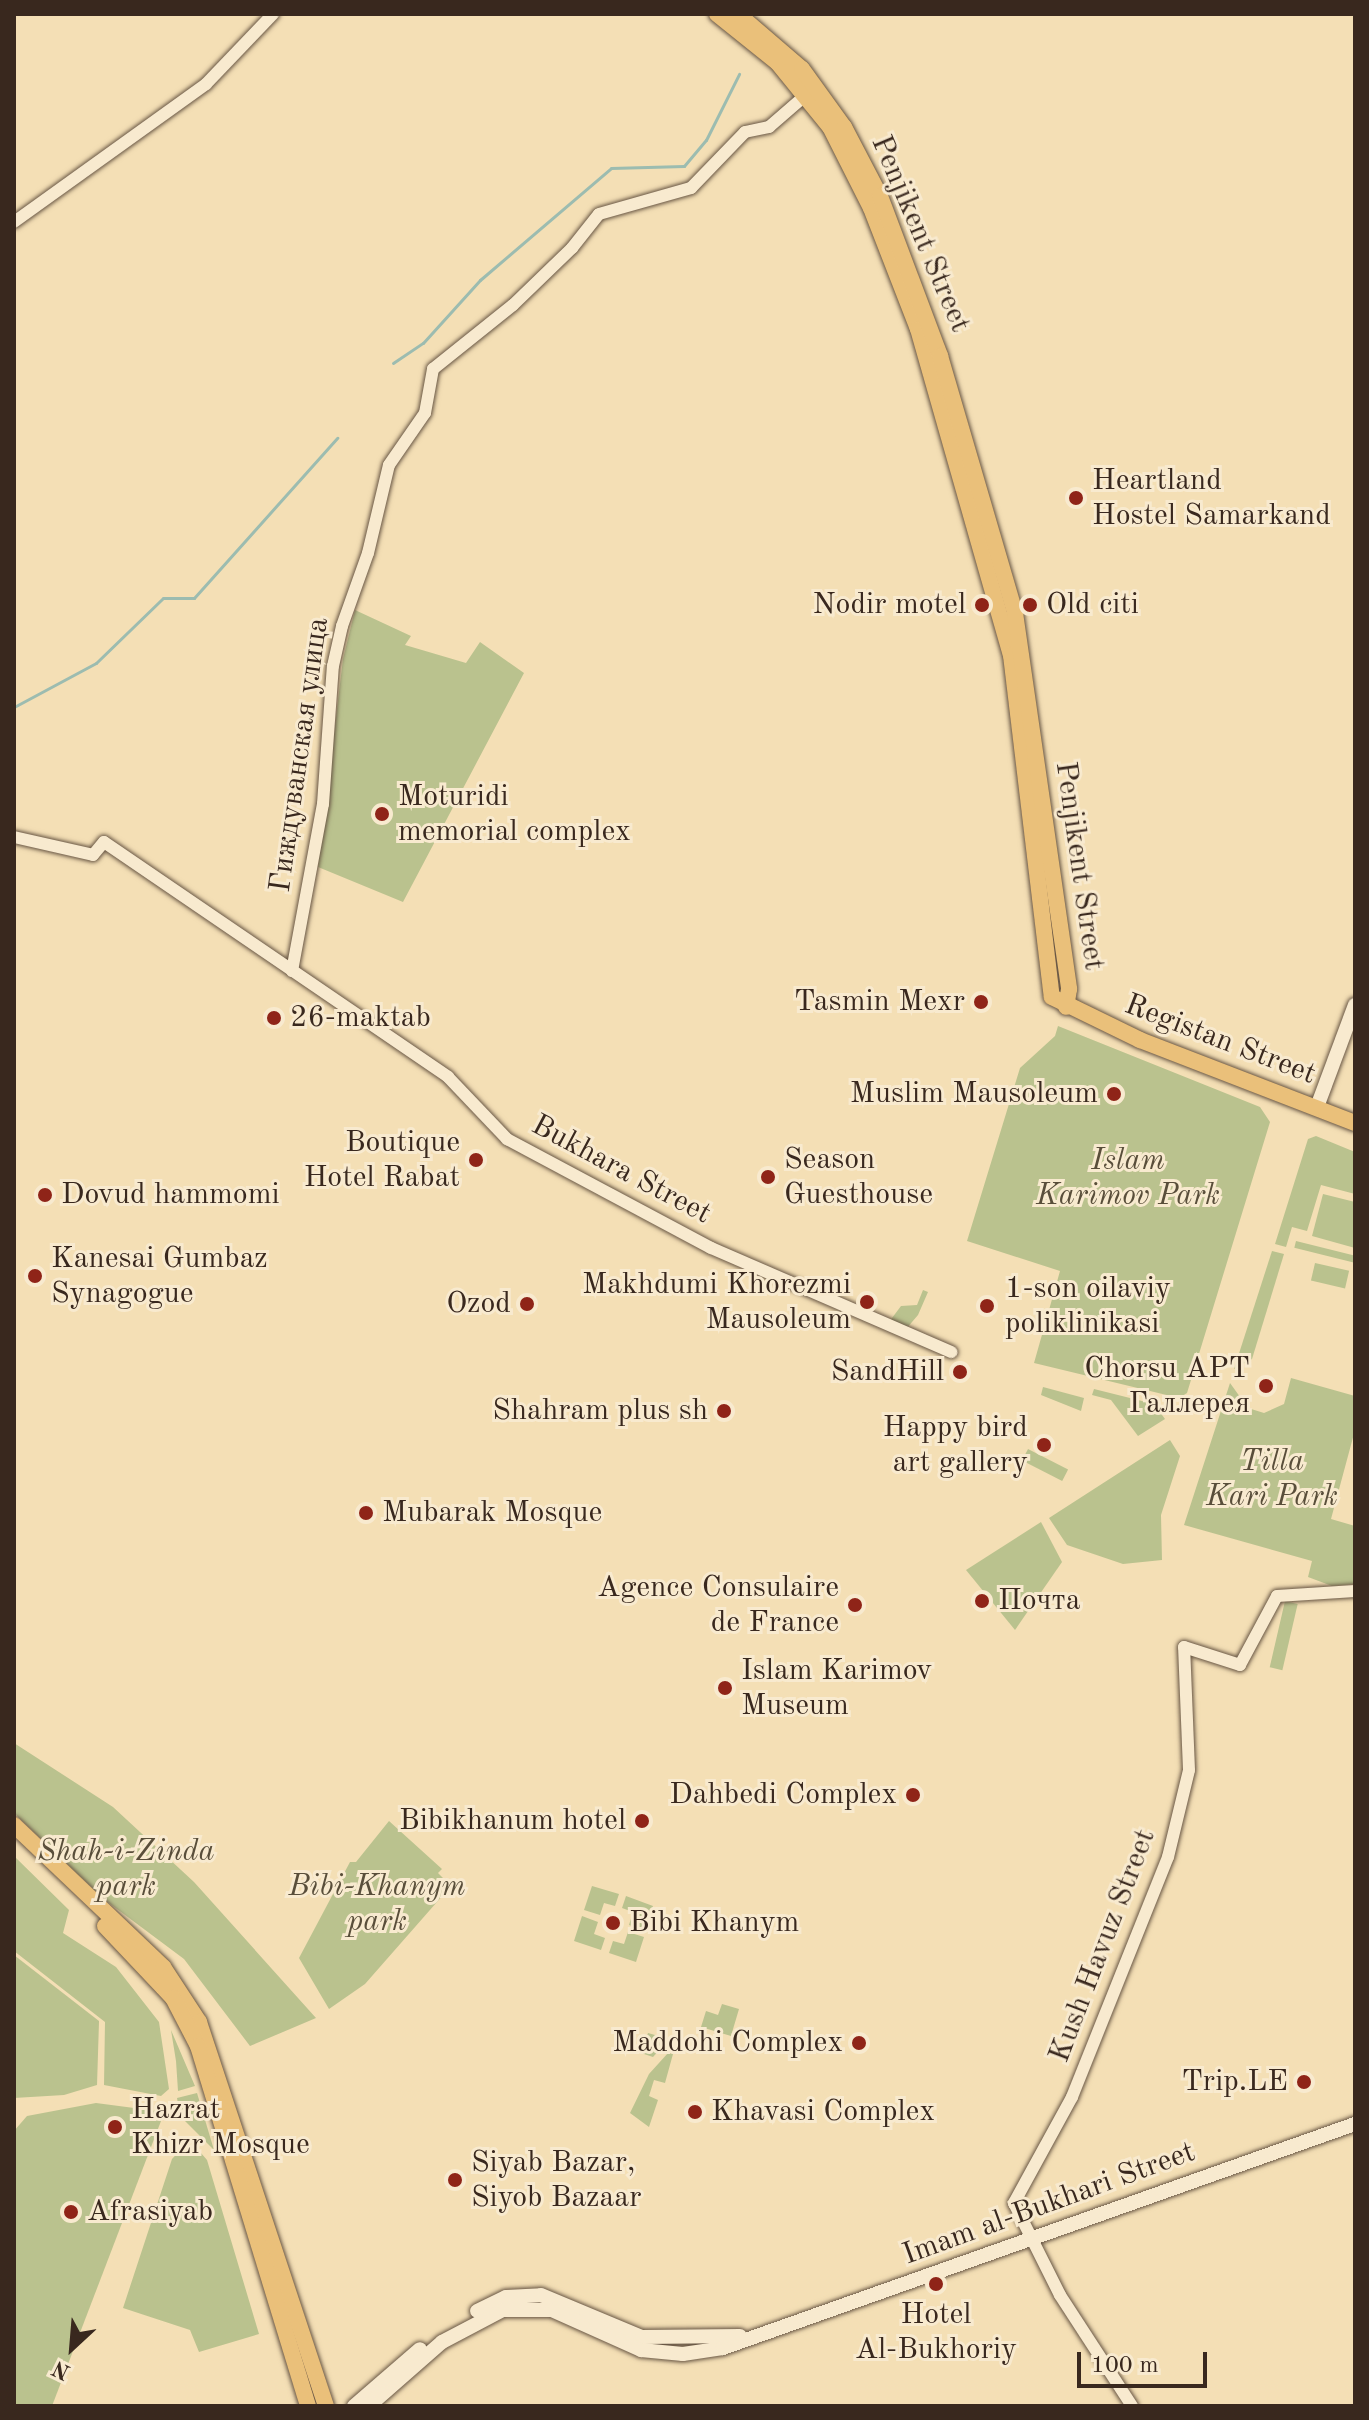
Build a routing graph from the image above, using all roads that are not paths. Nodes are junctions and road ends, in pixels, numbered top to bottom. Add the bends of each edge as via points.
1 (273, 14) edge
2 (717, 14) edge
3 (738, 14) edge
4 (807, 94) junction
5 (14, 222) edge
6 (14, 837) edge
7 (292, 971) junction
8 (1355, 1005) edge
9 (1066, 1007) junction
10 (1317, 1107) junction
11 (1355, 1123) edge
12 (951, 1352) dead end
13 (1355, 1591) edge
14 (14, 1825) edge
15 (14, 1840) edge
16 (1355, 2124) edge
17 (1028, 2237) junction
18 (370, 2400) edge
19 (308, 2406) edge
20 (326, 2406) edge
21 (354, 2406) edge
22 (1132, 2406) edge

1 - 5 street via 206,84 134,141
2 - 4 main road, Penjikent Street
3 - 9 main road, Penjikent Street via 802,69 844,127 880,196 933,333 1015,613 1069,989
4 - 7 street, Гиждуванская улица via 769,127 745,132 691,188 599,214 513,305 433,369 425,413 389,465 368,553 342,626 333,666 323,804
4 - 9 main road, Penjikent Street via 871,208 918,329 1001,616 1011,655 1044,961 1052,997
6 - 7 street, Bukhara Street via 93,855 104,842
7 - 12 street, Bukhara Street via 448,1077 507,1139 711,1248
8 - 10 main road
9 - 10 main road, Registan Street
10 - 11 main road, Registan Street
13 - 17 street, Kush Havuz Street via 1277,1596 1240,1665 1184,1647 1189,1770 1168,1857 1072,2097 1014,2203
14 - 20 main road via 163,1967 199,2022
15 - 19 main road via 146,1966 181,2012 198,2046
16 - 17 main road, Imam al-Bukhari Street
17 - 18 main road, Imam al-Bukhari Street via 761,2333 682,2347 641,2350 552,2310 523,2306 465,2327 415,2359
17 - 22 street
18 - 21 main road, Imam al-Bukhari Street

